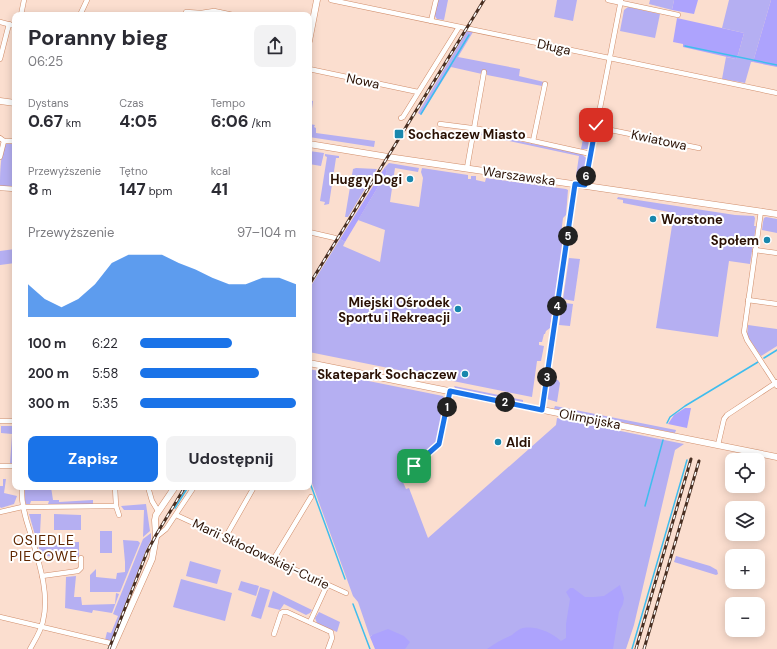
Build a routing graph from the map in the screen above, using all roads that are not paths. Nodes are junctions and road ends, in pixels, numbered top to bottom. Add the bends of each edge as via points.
1 (24, 0) edge
2 (87, 0) edge
3 (317, 0) edge
4 (331, 0) edge
5 (436, 0) edge
6 (608, 0) edge
7 (621, 1) edge
8 (22, 12) edge
9 (81, 12) edge
10 (678, 15) dead end
11 (431, 21) junction
12 (0, 22) edge
13 (9, 24) junction
14 (312, 24) edge
15 (12, 25) edge
16 (459, 27) junction
17 (609, 58) junction
18 (0, 59) edge
19 (312, 70) edge
20 (484, 72) dead end
21 (545, 84) dead end
22 (418, 92) junction
23 (777, 93) edge
24 (0, 101) edge
25 (12, 103) edge
26 (401, 118) dead end
27 (440, 124) dead end
28 (596, 127) junction
29 (474, 129) junction
30 (2, 139) edge
31 (12, 141) edge
32 (532, 141) junction
33 (312, 144) edge
34 (699, 148) dead end
35 (591, 154) junction
36 (0, 157) edge
37 (467, 168) junction
38 (575, 184) junction
39 (585, 185) junction
40 (0, 188) edge
41 (12, 189) edge
42 (761, 211) junction
43 (777, 214) edge
44 (312, 233) edge
45 (335, 238) dead end
46 (756, 250) junction
47 (777, 253) edge
48 (748, 300) junction
49 (777, 304) edge
50 (312, 364) edge
51 (776, 384) edge
52 (450, 391) junction
53 (542, 410) junction
54 (0, 421) edge
55 (12, 421) edge
56 (718, 445) junction
57 (777, 457) edge
58 (0, 466) edge
59 (12, 466) edge
60 (404, 476) dead end
61 (22, 490) edge
62 (115, 490) edge
63 (149, 490) edge
64 (173, 490) edge
65 (192, 490) edge
66 (252, 490) edge
67 (311, 497) dead end
68 (116, 506) junction
69 (22, 507) junction
70 (158, 511) junction
71 (0, 512) edge
72 (119, 515) dead end
73 (176, 515) junction
74 (156, 537) junction
75 (225, 538) junction
76 (81, 558) dead end
77 (273, 560) junction
78 (42, 576) junction
79 (326, 585) junction
80 (346, 593) dead end
81 (0, 618) edge
82 (310, 622) junction
83 (41, 627) junction
84 (274, 634) dead end
85 (113, 647) edge
86 (30, 649) edge
87 (328, 649) edge

1 - 8 street
2 - 9 street
3 - 14 street
4 - 11 street, Długa
5 - 11 street
6 - 7 street
7 - 10 street
7 - 17 street
11 - 16 street, Długa
12 - 13 street
13 - 15 street
13 - 18 street
16 - 17 street, Długa
16 - 22 street
17 - 23 street, Długa
17 - 28 street
19 - 22 street, Nowa
20 - 29 street
21 - 32 street
22 - 26 street
24 - 25 street
27 - 29 street
28 - 34 street, Kwiatowa
28 - 35 street
29 - 32 street
29 - 37 street
30 - 31 street
30 - 36 street
32 - 35 street
33 - 37 street, Warszawska
35 - 39 street
37 - 38 street, Warszawska
38 - 39 street, Warszawska
38 - 53 street
39 - 42 street, Warszawska
40 - 41 street
42 - 43 street, Warszawska
42 - 46 street
44 - 45 street
46 - 47 street
46 - 48 street
48 - 49 street
48 - 51 street via 745,336
50 - 52 street, Olimpijska
51 - 56 street via 727,415
52 - 53 street, Olimpijska
52 - 60 street via 439,444
53 - 56 street, Olimpijska
54 - 55 street
56 - 57 street, Olimpijska
58 - 59 street
61 - 69 street
62 - 68 street
63 - 70 street
64 - 70 street
65 - 73 street
66 - 75 street
67 - 77 street
68 - 69 street
68 - 72 street
69 - 71 street
69 - 78 street
70 - 74 street via 154,520
73 - 74 street via 166,529
73 - 75 street, Marii Skłodowskiej-Curie
74 - 85 street via 152,559
75 - 77 street, Marii Skłodowskiej-Curie
76 - 78 street via 81,568 78,571
77 - 79 street, Marii Skłodowskiej-Curie
78 - 83 street via 44,612
79 - 80 street, Marii Skłodowskiej-Curie
79 - 82 street
81 - 83 street
82 - 84 street via 283,612
82 - 87 street via 331,632 333,635
83 - 85 street
83 - 86 street

